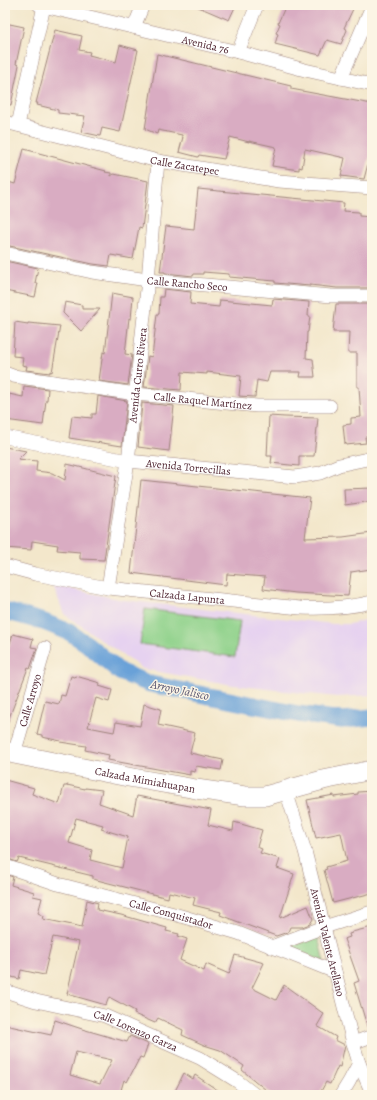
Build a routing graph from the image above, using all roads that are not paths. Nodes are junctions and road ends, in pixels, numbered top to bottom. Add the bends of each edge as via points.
1 (143, 5) edge
2 (257, 5) edge
3 (42, 6) edge
4 (372, 6) edge
5 (134, 27) junction
6 (238, 52) junction
7 (340, 78) junction
8 (372, 85) edge
9 (11, 123) edge
10 (158, 161) junction
11 (370, 188) edge
12 (5, 253) edge
13 (148, 280) junction
14 (372, 296) edge
15 (5, 373) edge
16 (136, 394) junction
17 (330, 406) dead end
18 (5, 438) edge
19 (372, 458) edge
20 (128, 461) junction
21 (5, 566) edge
22 (108, 588) junction
23 (372, 602) edge
24 (45, 648) dead end
25 (10, 752) edge
26 (372, 770) edge
27 (286, 791) junction
28 (5, 866) edge
29 (372, 912) edge
30 (324, 927) junction
31 (271, 947) junction
32 (335, 972) junction
33 (5, 991) edge
34 (372, 1036) edge
35 (353, 1043) junction
36 (359, 1063) junction
37 (372, 1092) edge
38 (255, 1095) edge
39 (341, 1095) edge

1 - 5 street
2 - 6 street
3 - 5 street, Avenida 76
3 - 9 street
4 - 7 street
5 - 6 street, Avenida 76
6 - 7 street, Avenida 76
7 - 8 street, Avenida 76
9 - 10 street, Calle Zacatepec
10 - 11 street, Calle Zacatepec via 279,181
10 - 13 street, Avenida Curro Rivera
12 - 13 street, Calle Rancho Seco via 92,272
13 - 14 street, Calle Rancho Seco via 331,296
13 - 16 street, Avenida Curro Rivera
15 - 16 street, Calle Raquel Martínez
16 - 17 street, Calle Raquel Martínez via 257,406
16 - 20 street, Avenida Curro Rivera
18 - 20 street, Avenida Torrecillas
19 - 20 street, Avenida Torrecillas via 320,473 295,477
20 - 22 street, Avenida Curro Rivera
21 - 22 street, Calzada Lapunta
22 - 23 street, Calzada Lapunta via 300,608 321,609
24 - 25 street, Calle Arroyo
25 - 27 main road, Calzada Mimiahuapan via 128,777 226,794 265,796
26 - 27 main road, Calzada Mimiahuapan
27 - 30 street, Avenida Valente Arellano via 305,851
28 - 31 street, Calle Conquistador via 58,884 238,933
29 - 30 street
30 - 31 street
30 - 32 street, Avenida Valente Arellano
31 - 32 street, Calle Conquistador
32 - 35 street, Avenida Valente Arellano
33 - 38 street, Calle Lorenzo Garza via 36,1001 105,1016 200,1058
34 - 35 street
35 - 36 street, Avenida Valente Arellano
36 - 37 street, Avenida Valente Arellano
36 - 39 street

